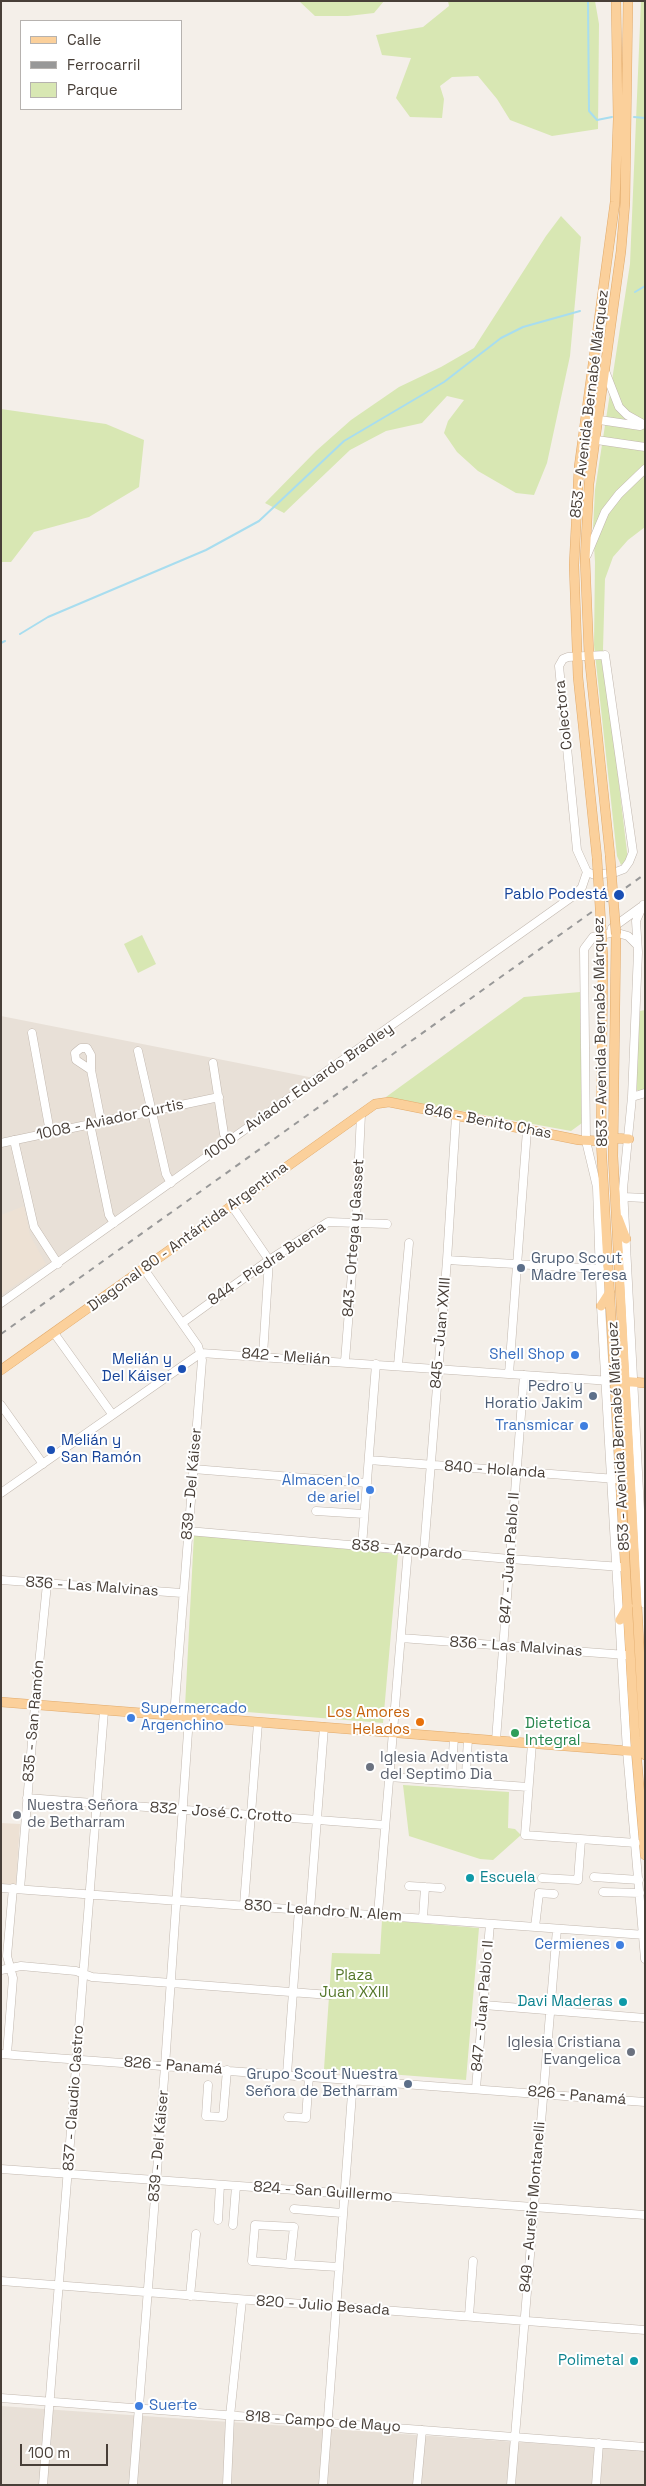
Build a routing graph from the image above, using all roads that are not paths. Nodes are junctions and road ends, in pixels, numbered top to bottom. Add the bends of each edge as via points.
1 (628, 2) edge
2 (616, 3) edge
3 (615, 202) junction
4 (625, 203) junction
5 (604, 369) junction
6 (586, 418) junction
7 (597, 420) junction
8 (645, 426) edge
9 (583, 438) junction
10 (594, 440) junction
11 (645, 447) edge
12 (645, 469) edge
13 (585, 559) junction
14 (589, 655) junction
15 (576, 656) junction
16 (587, 872) junction
17 (644, 905) edge
18 (603, 934) junction
19 (637, 945) junction
20 (636, 1004) junction
21 (645, 1005) edge
22 (32, 1033) dead end
23 (138, 1051) dead end
24 (213, 1063) dead end
25 (91, 1070) dead end
26 (645, 1093) edge
27 (632, 1097) junction
28 (219, 1098) junction
29 (375, 1104) joint
30 (152, 1111) junction
31 (361, 1114) junction
32 (456, 1116) junction
33 (101, 1121) junction
34 (90, 1124) junction
35 (528, 1130) junction
36 (50, 1132) junction
37 (613, 1138) junction
38 (629, 1139) junction
39 (14, 1140) junction
40 (229, 1141) junction
41 (586, 1141) junction
42 (602, 1141) junction
43 (1, 1143) edge
44 (171, 1183) junction
45 (624, 1196) junction
46 (645, 1198) edge
47 (232, 1206) junction
48 (615, 1210) junction
49 (356, 1222) junction
50 (114, 1223) junction
51 (388, 1224) dead end
52 (626, 1239) junction
53 (409, 1243) dead end
54 (269, 1260) junction
55 (447, 1260) junction
56 (58, 1264) junction
57 (518, 1264) junction
58 (144, 1269) junction
59 (600, 1269) junction
60 (610, 1291) junction
61 (1, 1303) edge
62 (601, 1306) junction
63 (182, 1323) junction
64 (54, 1333) junction
65 (200, 1352) junction
66 (263, 1355) junction
67 (345, 1361) junction
68 (376, 1364) junction
69 (398, 1365) junction
70 (437, 1369) junction
71 (1, 1370) edge
72 (509, 1374) junction
73 (524, 1375) junction
74 (620, 1381) junction
75 (645, 1383) edge
76 (1, 1405) edge
77 (112, 1414) junction
78 (369, 1460) junction
79 (43, 1464) junction
80 (430, 1465) junction
81 (193, 1469) junction
82 (517, 1472) junction
83 (616, 1479) junction
84 (367, 1483) junction
85 (1, 1493) edge
86 (316, 1511) dead end
87 (364, 1514) junction
88 (188, 1531) junction
89 (362, 1546) junction
90 (408, 1549) junction
91 (424, 1551) junction
92 (510, 1559) junction
93 (622, 1567) junction
94 (1, 1580) edge
95 (47, 1584) junction
96 (182, 1593) junction
97 (645, 1604) edge
98 (628, 1606) junction
99 (620, 1620) junction
100 (401, 1638) junction
101 (504, 1646) junction
102 (626, 1655) junction
103 (1, 1702) edge
104 (34, 1705) junction
105 (104, 1711) junction
106 (174, 1716) junction
107 (189, 1717) junction
108 (258, 1723) junction
109 (324, 1727) junction
110 (393, 1732) junction
111 (454, 1737) junction
112 (468, 1738) junction
113 (496, 1740) junction
114 (532, 1743) junction
115 (639, 1752) edge
116 (452, 1772) dead end
117 (466, 1775) dead end
118 (389, 1777) junction
119 (528, 1787) junction
120 (27, 1798) junction
121 (96, 1804) junction
122 (183, 1810) junction
123 (250, 1815) junction
124 (317, 1820) junction
125 (384, 1825) junction
126 (581, 1840) junction
127 (636, 1843) junction
128 (645, 1855) edge
129 (594, 1877) dead end
130 (542, 1878) dead end
131 (639, 1880) junction
132 (409, 1886) dead end
133 (425, 1887) junction
134 (1, 1888) edge
135 (16, 1888) junction
136 (441, 1888) dead end
137 (603, 1892) dead end
138 (640, 1893) junction
139 (89, 1894) junction
140 (554, 1894) dead end
141 (176, 1900) junction
142 (244, 1905) junction
143 (299, 1909) junction
144 (310, 1910) junction
145 (378, 1914) junction
146 (422, 1918) junction
147 (490, 1924) junction
148 (536, 1927) junction
149 (557, 1929) junction
150 (644, 1935) edge
151 (645, 1959) edge
152 (10, 1968) junction
153 (1, 1970) edge
154 (83, 1974) junction
155 (171, 1983) junction
156 (292, 1992) junction
157 (330, 1994) dead end
158 (484, 2005) junction
159 (550, 2011) junction
160 (645, 2018) edge
161 (4, 2054) edge
162 (77, 2059) junction
163 (165, 2066) junction
164 (227, 2070) junction
165 (287, 2074) junction
166 (309, 2076) junction
167 (353, 2080) junction
168 (208, 2085) dead end
169 (476, 2088) junction
170 (542, 2094) junction
171 (645, 2102) edge
172 (288, 2117) dead end
173 (1, 2169) edge
174 (68, 2173) junction
175 (156, 2179) junction
176 (220, 2184) junction
177 (236, 2186) junction
178 (344, 2193) junction
179 (533, 2208) junction
180 (294, 2209) dead end
181 (342, 2213) junction
182 (645, 2215) edge
183 (218, 2220) dead end
184 (233, 2225) dead end
185 (196, 2234) dead end
186 (473, 2261) dead end
187 (290, 2264) junction
188 (338, 2267) junction
189 (1, 2281) edge
190 (58, 2286) junction
191 (147, 2293) junction
192 (190, 2296) junction
193 (242, 2300) junction
194 (336, 2307) junction
195 (469, 2316) junction
196 (524, 2320) junction
197 (645, 2330) edge
198 (1, 2398) edge
199 (50, 2402) junction
200 (138, 2408) junction
201 (230, 2416) junction
202 (327, 2423) junction
203 (422, 2430) junction
204 (515, 2437) junction
205 (599, 2443) junction
206 (645, 2447) edge
207 (43, 2485) edge
208 (132, 2485) edge
209 (227, 2485) edge
210 (323, 2485) edge
211 (417, 2485) edge
212 (511, 2485) edge
213 (596, 2485) edge

1 - 4 main road, 853 - Avenida Bernabé Márquez
2 - 3 main road, 853 - Avenida Bernabé Márquez via 618,119
3 - 4 main road
3 - 6 main road, 853 - Avenida Bernabé Márquez
4 - 5 main road, 853 - Avenida Bernabé Márquez
5 - 7 main road, 853 - Avenida Bernabé Márquez
5 - 8 street via 619,407
6 - 7 street
6 - 9 main road, 853 - Avenida Bernabé Márquez
7 - 8 street
7 - 10 main road, 853 - Avenida Bernabé Márquez
9 - 10 street
9 - 15 main road, 853 - Avenida Bernabé Márquez via 574,545
10 - 11 street
10 - 13 main road, 853 - Avenida Bernabé Márquez
12 - 13 street via 605,512
13 - 14 main road, 853 - Avenida Bernabé Márquez
14 - 15 street
14 - 16 street via 605,655 633,852 627,866 616,872 595,875
14 - 37 main road, 853 - Avenida Bernabé Márquez, bridge via 610,855 616,964
15 - 16 street, Colectora via 563,659 559,666 577,850
15 - 42 main road, 853 - Avenida Bernabé Márquez, bridge via 597,858 603,958
16 - 40 street, 1000 - Aviador Eduardo Bradley via 576,894
17 - 18 street
17 - 19 street, 853 - Avenida Bernabé Márquez via 636,921
18 - 19 street via 621,933 632,938
18 - 41 street, 853 - Avenida Bernabé Márquez via 593,937 584,950
19 - 20 street, 853 - Avenida Bernabé Márquez
20 - 21 street
20 - 27 street, 853 - Avenida Bernabé Márquez
22 - 36 street
23 - 30 street
24 - 28 street
25 - 33 street
26 - 27 street
27 - 38 street, 853 - Avenida Bernabé Márquez
28 - 30 street, 1008 - Aviador Curtis
28 - 40 street via 224,1134
29 - 31 main road, Diagonal 80 - Antártida Argentina
29 - 32 main road, 846 - Benito Chas via 390,1102
30 - 33 street, 1008 - Aviador Curtis
30 - 44 street via 166,1174
31 - 47 main road, Diagonal 80 - Antártida Argentina
31 - 49 street, 843 - Ortega y Gasset
32 - 35 main road, 846 - Benito Chas
32 - 55 street, 845 - Juan XXIII
33 - 34 street, 1008 - Aviador Curtis
34 - 36 street, 1008 - Aviador Curtis
34 - 50 street via 109,1215
35 - 41 main road, 846 - Benito Chas
35 - 57 street
36 - 39 street, 1008 - Aviador Curtis
37 - 38 main road
37 - 48 main road, 853 - Avenida Bernabé Márquez
38 - 45 street, 853 - Avenida Bernabé Márquez
39 - 43 street, 1008 - Aviador Curtis
39 - 56 street via 34,1227
40 - 44 street, 1000 - Aviador Eduardo Bradley
41 - 42 main road, 846 - Benito Chas
41 - 59 street, 853 - Avenida Bernabé Márquez via 596,1179
42 - 60 main road, 853 - Avenida Bernabé Márquez
44 - 50 street, 1000 - Aviador Eduardo Bradley
45 - 46 street
45 - 52 street, 853 - Avenida Bernabé Márquez
47 - 54 street
47 - 58 main road, Diagonal 80 - Antártida Argentina
48 - 52 main road
48 - 74 main road, 853 - Avenida Bernabé Márquez
49 - 51 street, 844 - Piedra Buena
49 - 54 street, 844 - Piedra Buena via 328,1222
49 - 67 street, 843 - Ortega y Gasset
50 - 56 street, 1000 - Aviador Eduardo Bradley
52 - 74 street, 853 - Avenida Bernabé Márquez
53 - 69 street
54 - 63 street, 844 - Piedra Buena
54 - 66 street
55 - 57 street
55 - 70 street, 845 - Juan XXIII
56 - 61 street, 1000 - Aviador Eduardo Bradley
57 - 59 street
57 - 72 street
58 - 63 street
58 - 64 main road, Diagonal 80 - Antártida Argentina
59 - 62 street, 853 - Avenida Bernabé Márquez
60 - 62 main road
60 - 74 main road, 853 - Avenida Bernabé Márquez
62 - 74 street, 853 - Avenida Bernabé Márquez
63 - 65 street
64 - 71 main road, Diagonal 80 - Antártida Argentina
64 - 77 street
65 - 66 street, 842 - Melián
65 - 77 street
65 - 81 street, 839 - Del Káiser
66 - 67 street, 842 - Melián
67 - 68 street, 842 - Melián
68 - 69 street, 842 - Melián
68 - 78 street
69 - 70 street, 842 - Melián
70 - 72 street, 842 - Melián
70 - 80 street, 845 - Juan XXIII
72 - 73 street, 842 - Melián
73 - 74 street, 842 - Melián
73 - 82 street, 847 - Juan Pablo II
74 - 75 main road
74 - 83 main road, 853 - Avenida Bernabé Márquez
74 - 97 street, 853 - Avenida Bernabé Márquez
74 - 115 main road, 853 - Avenida Bernabé Márquez
76 - 79 street
77 - 79 street
78 - 80 street, 840 - Holanda
78 - 84 street
79 - 85 street
80 - 82 street, 840 - Holanda
80 - 91 street, 845 - Juan XXIII
81 - 84 street
81 - 88 street, 839 - Del Káiser
82 - 83 street, 840 - Holanda
82 - 92 street, 847 - Juan Pablo II
83 - 93 main road, 853 - Avenida Bernabé Márquez
84 - 87 street
86 - 87 street
87 - 89 street
88 - 89 street, 838 - Azopardo
88 - 96 street, 839 - Del Káiser
89 - 90 street, 838 - Azopardo
90 - 91 street, 838 - Azopardo
90 - 100 street
91 - 92 street, 838 - Azopardo
92 - 93 street, 838 - Azopardo
92 - 101 street, 847 - Juan Pablo II
93 - 98 main road, 853 - Avenida Bernabé Márquez
93 - 99 street, 853 - Avenida Bernabé Márquez
94 - 95 street, 836 - Las Malvinas
95 - 96 street, 836 - Las Malvinas
95 - 104 street, 835 - San Ramón
96 - 106 street, 839 - Del Káiser
98 - 99 main road
98 - 102 main road, 853 - Avenida Bernabé Márquez
99 - 102 street, 853 - Avenida Bernabé Márquez
100 - 101 street, 836 - Las Malvinas
100 - 110 street
101 - 102 street, 836 - Las Malvinas
101 - 113 street, 847 - Juan Pablo II
102 - 115 main road, 853 - Avenida Bernabé Márquez
103 - 104 main road
104 - 105 main road
104 - 120 street, 835 - San Ramón
105 - 106 main road
105 - 121 street, 837 - Claudio Castro
106 - 107 main road
107 - 108 main road
107 - 122 street, 839 - Del Káiser
108 - 109 main road
108 - 123 street
109 - 110 main road
109 - 124 street
110 - 111 main road
110 - 118 street
111 - 112 main road
111 - 116 street
112 - 113 main road
112 - 117 street
113 - 114 main road
114 - 115 main road
114 - 119 street
115 - 127 street, 853 - Avenida Bernabé Márquez
115 - 128 main road, 853 - Avenida Bernabé Márquez
118 - 119 street
118 - 125 street
119 - 126 street via 525,1835
120 - 121 street, 832 - José C. Crotto
120 - 135 street, 835 - San Ramón
121 - 122 street, 832 - José C. Crotto
121 - 139 street, 837 - Claudio Castro
122 - 123 street, 832 - José C. Crotto
122 - 141 street, 839 - Del Káiser
123 - 124 street, 832 - José C. Crotto
123 - 142 street
124 - 125 street, 832 - José C. Crotto
124 - 144 street
125 - 145 street
126 - 127 street
126 - 130 street via 578,1880
127 - 131 street, 853 - Avenida Bernabé Márquez
129 - 131 street
131 - 138 street, 853 - Avenida Bernabé Márquez
132 - 133 street
133 - 136 street
133 - 146 street
134 - 135 street, 830 - Leandro N. Alem
135 - 139 street, 830 - Leandro N. Alem
135 - 152 street, 835 - San Ramón via 7,1956
137 - 138 street
138 - 150 street, 853 - Avenida Bernabé Márquez
139 - 141 street, 830 - Leandro N. Alem
139 - 154 street, 837 - Claudio Castro
140 - 148 street via 538,1893
141 - 142 street, 830 - Leandro N. Alem
141 - 155 street, 839 - Del Káiser
142 - 143 street, 830 - Leandro N. Alem
143 - 144 street, 830 - Leandro N. Alem
143 - 156 street
144 - 145 street, 830 - Leandro N. Alem
145 - 146 street, 830 - Leandro N. Alem
146 - 147 street, 830 - Leandro N. Alem
147 - 148 street, 830 - Leandro N. Alem
147 - 158 street, 847 - Juan Pablo II
148 - 149 street, 830 - Leandro N. Alem
149 - 150 street, 830 - Leandro N. Alem
149 - 159 street, 849 - Aurelio Montanelli
150 - 151 street, 853 - Avenida Bernabé Márquez
152 - 153 street
152 - 154 street via 21,1966
152 - 161 street, 835 - San Ramón via 12,1978
154 - 155 street
154 - 162 street, 837 - Claudio Castro
155 - 156 street
155 - 163 street, 839 - Del Káiser
156 - 157 street
156 - 165 street
158 - 159 street
158 - 169 street, 847 - Juan Pablo II
159 - 160 street
159 - 170 street, 849 - Aurelio Montanelli
161 - 162 street, 826 - Panamá
162 - 163 street, 826 - Panamá
162 - 174 street, 837 - Claudio Castro
163 - 164 street, 826 - Panamá
163 - 175 street, 839 - Del Káiser
164 - 165 street, 826 - Panamá
164 - 168 street via 222,2117 206,2116
165 - 166 street, 826 - Panamá
166 - 167 street, 826 - Panamá
166 - 172 street via 306,2118
167 - 169 street, 826 - Panamá
167 - 178 street
169 - 170 street, 826 - Panamá
170 - 171 street, 826 - Panamá
170 - 179 street, 849 - Aurelio Montanelli
173 - 174 street, 824 - San Guillermo
174 - 175 street, 824 - San Guillermo
174 - 190 street, 837 - Claudio Castro
175 - 176 street, 824 - San Guillermo
175 - 191 street, 839 - Del Káiser
176 - 177 street, 824 - San Guillermo
176 - 183 street
177 - 178 street, 824 - San Guillermo
177 - 184 street
178 - 179 street, 824 - San Guillermo
178 - 181 street
179 - 182 street, 824 - San Guillermo
179 - 196 street, 849 - Aurelio Montanelli
180 - 181 street
181 - 188 street
185 - 192 street
186 - 195 street
187 - 187 street via 252,2261 255,2225 294,2227
187 - 188 street
188 - 194 street
189 - 190 street, 820 - Julio Besada
190 - 191 street, 820 - Julio Besada
190 - 199 street, 837 - Claudio Castro
191 - 192 street, 820 - Julio Besada
191 - 200 street, 839 - Del Káiser
192 - 193 street, 820 - Julio Besada
193 - 194 street, 820 - Julio Besada
193 - 201 street
194 - 195 street, 820 - Julio Besada
194 - 202 street
195 - 196 street, 820 - Julio Besada
196 - 197 street, 820 - Julio Besada
196 - 204 street, 849 - Aurelio Montanelli
198 - 199 street, 818 - Campo de Mayo
199 - 200 street, 818 - Campo de Mayo
199 - 207 street, 837 - Claudio Castro
200 - 201 street, 818 - Campo de Mayo
200 - 208 street, 839 - Del Káiser
201 - 202 street, 818 - Campo de Mayo
201 - 209 street
202 - 203 street, 818 - Campo de Mayo
202 - 210 street
203 - 204 street, 818 - Campo de Mayo
203 - 211 street
204 - 205 street, 818 - Campo de Mayo
204 - 212 street, 849 - Aurelio Montanelli
205 - 206 street, 818 - Campo de Mayo
205 - 213 street

